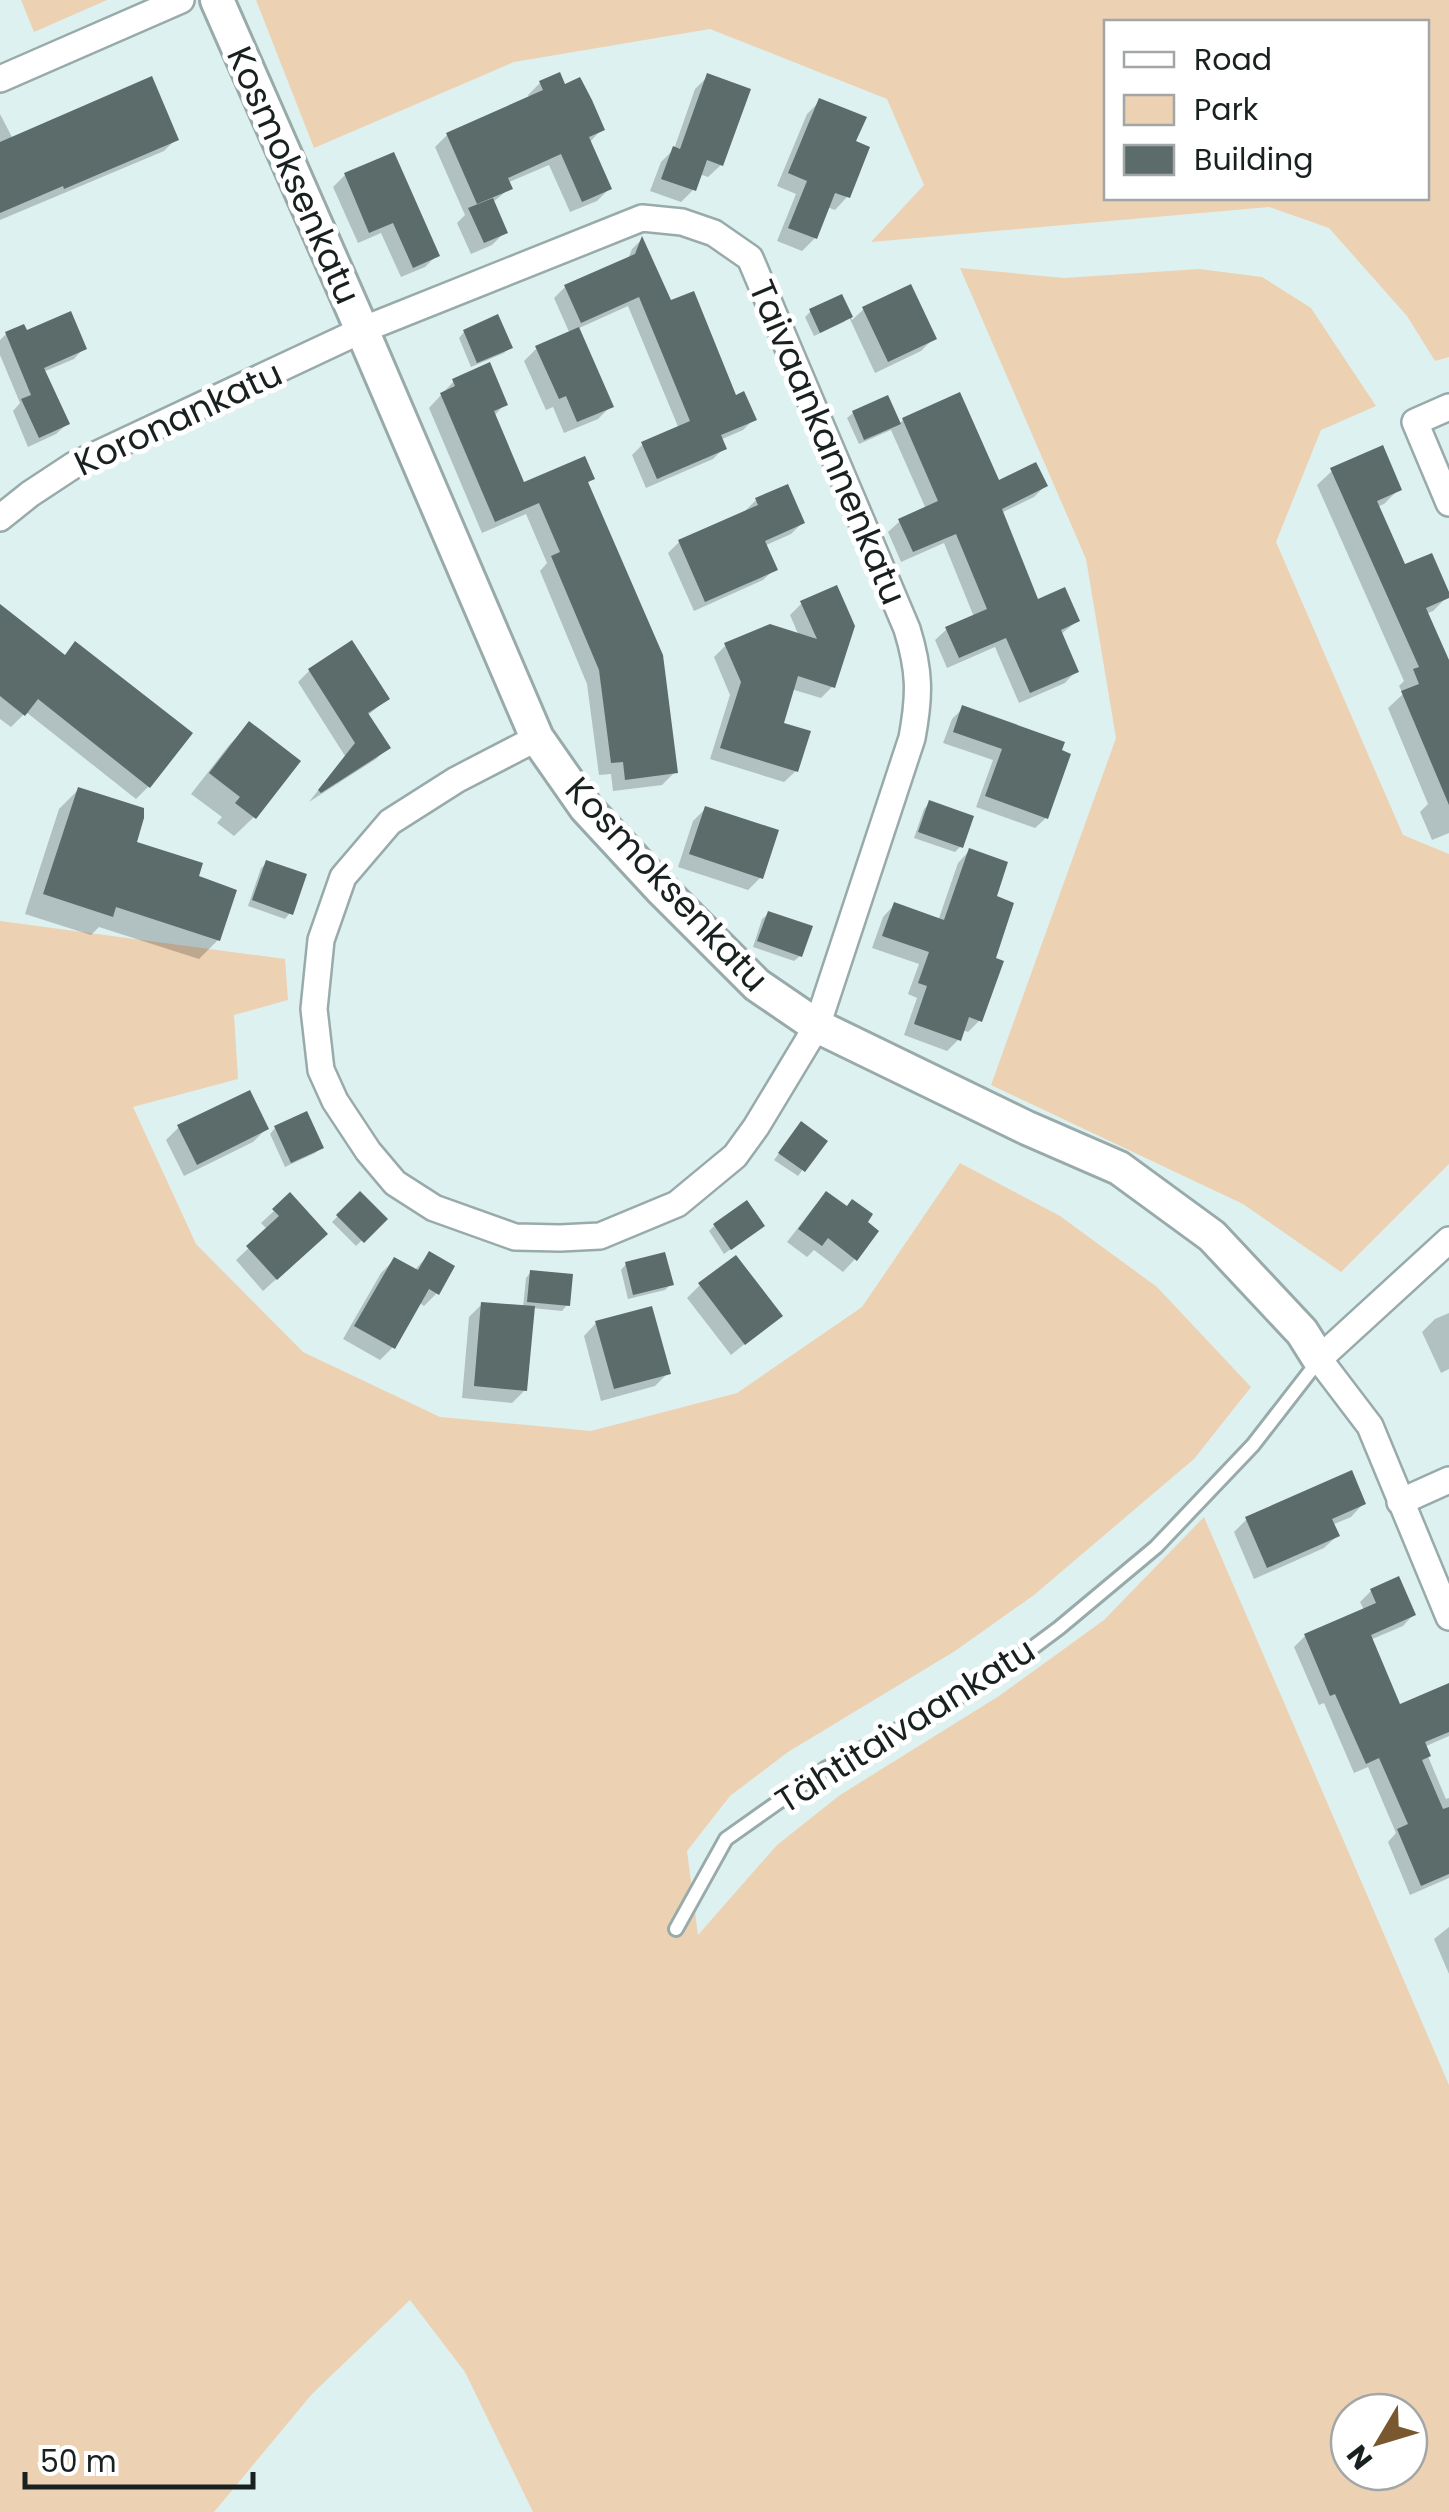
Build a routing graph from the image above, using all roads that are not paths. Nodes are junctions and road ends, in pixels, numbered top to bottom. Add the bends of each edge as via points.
1 (181, 0) edge
2 (217, 0) edge
3 (0, 79) edge
4 (362, 330) junction
5 (1449, 407) edge
6 (1449, 504) edge
7 (0, 518) edge
8 (537, 738) junction
9 (817, 1026) junction
10 (1449, 1240) edge
11 (1319, 1359) junction
12 (1449, 1480) edge
13 (1400, 1502) junction
14 (1449, 1616) edge
15 (676, 1929) dead end

1 - 3 street
2 - 4 street, Kosmoksenkatu
4 - 7 street, Koronankatu via 74,465
4 - 8 street, Kosmoksenkatu
4 - 9 street, Taivaankannenkatu via 642,218 714,233 750,258 916,659 919,699 912,738
5 - 6 street via 1415,422
8 - 9 street, Kosmoksenkatu via 586,808 662,889 757,985
8 - 9 street, Taivaankannenkatu via 390,822 343,877 321,940 314,1009 321,1070 368,1151 396,1182 434,1208 515,1237 600,1236 677,1204 734,1156
9 - 11 street, Kosmoksenkatu via 1119,1168 1212,1236
10 - 11 street, Tähtitaivaankatu
11 - 13 street via 1370,1426
11 - 15 lane, Tähtitaivaankatu via 1252,1445 1156,1548 1059,1628 985,1683 825,1769 726,1839
12 - 13 street
13 - 14 street

